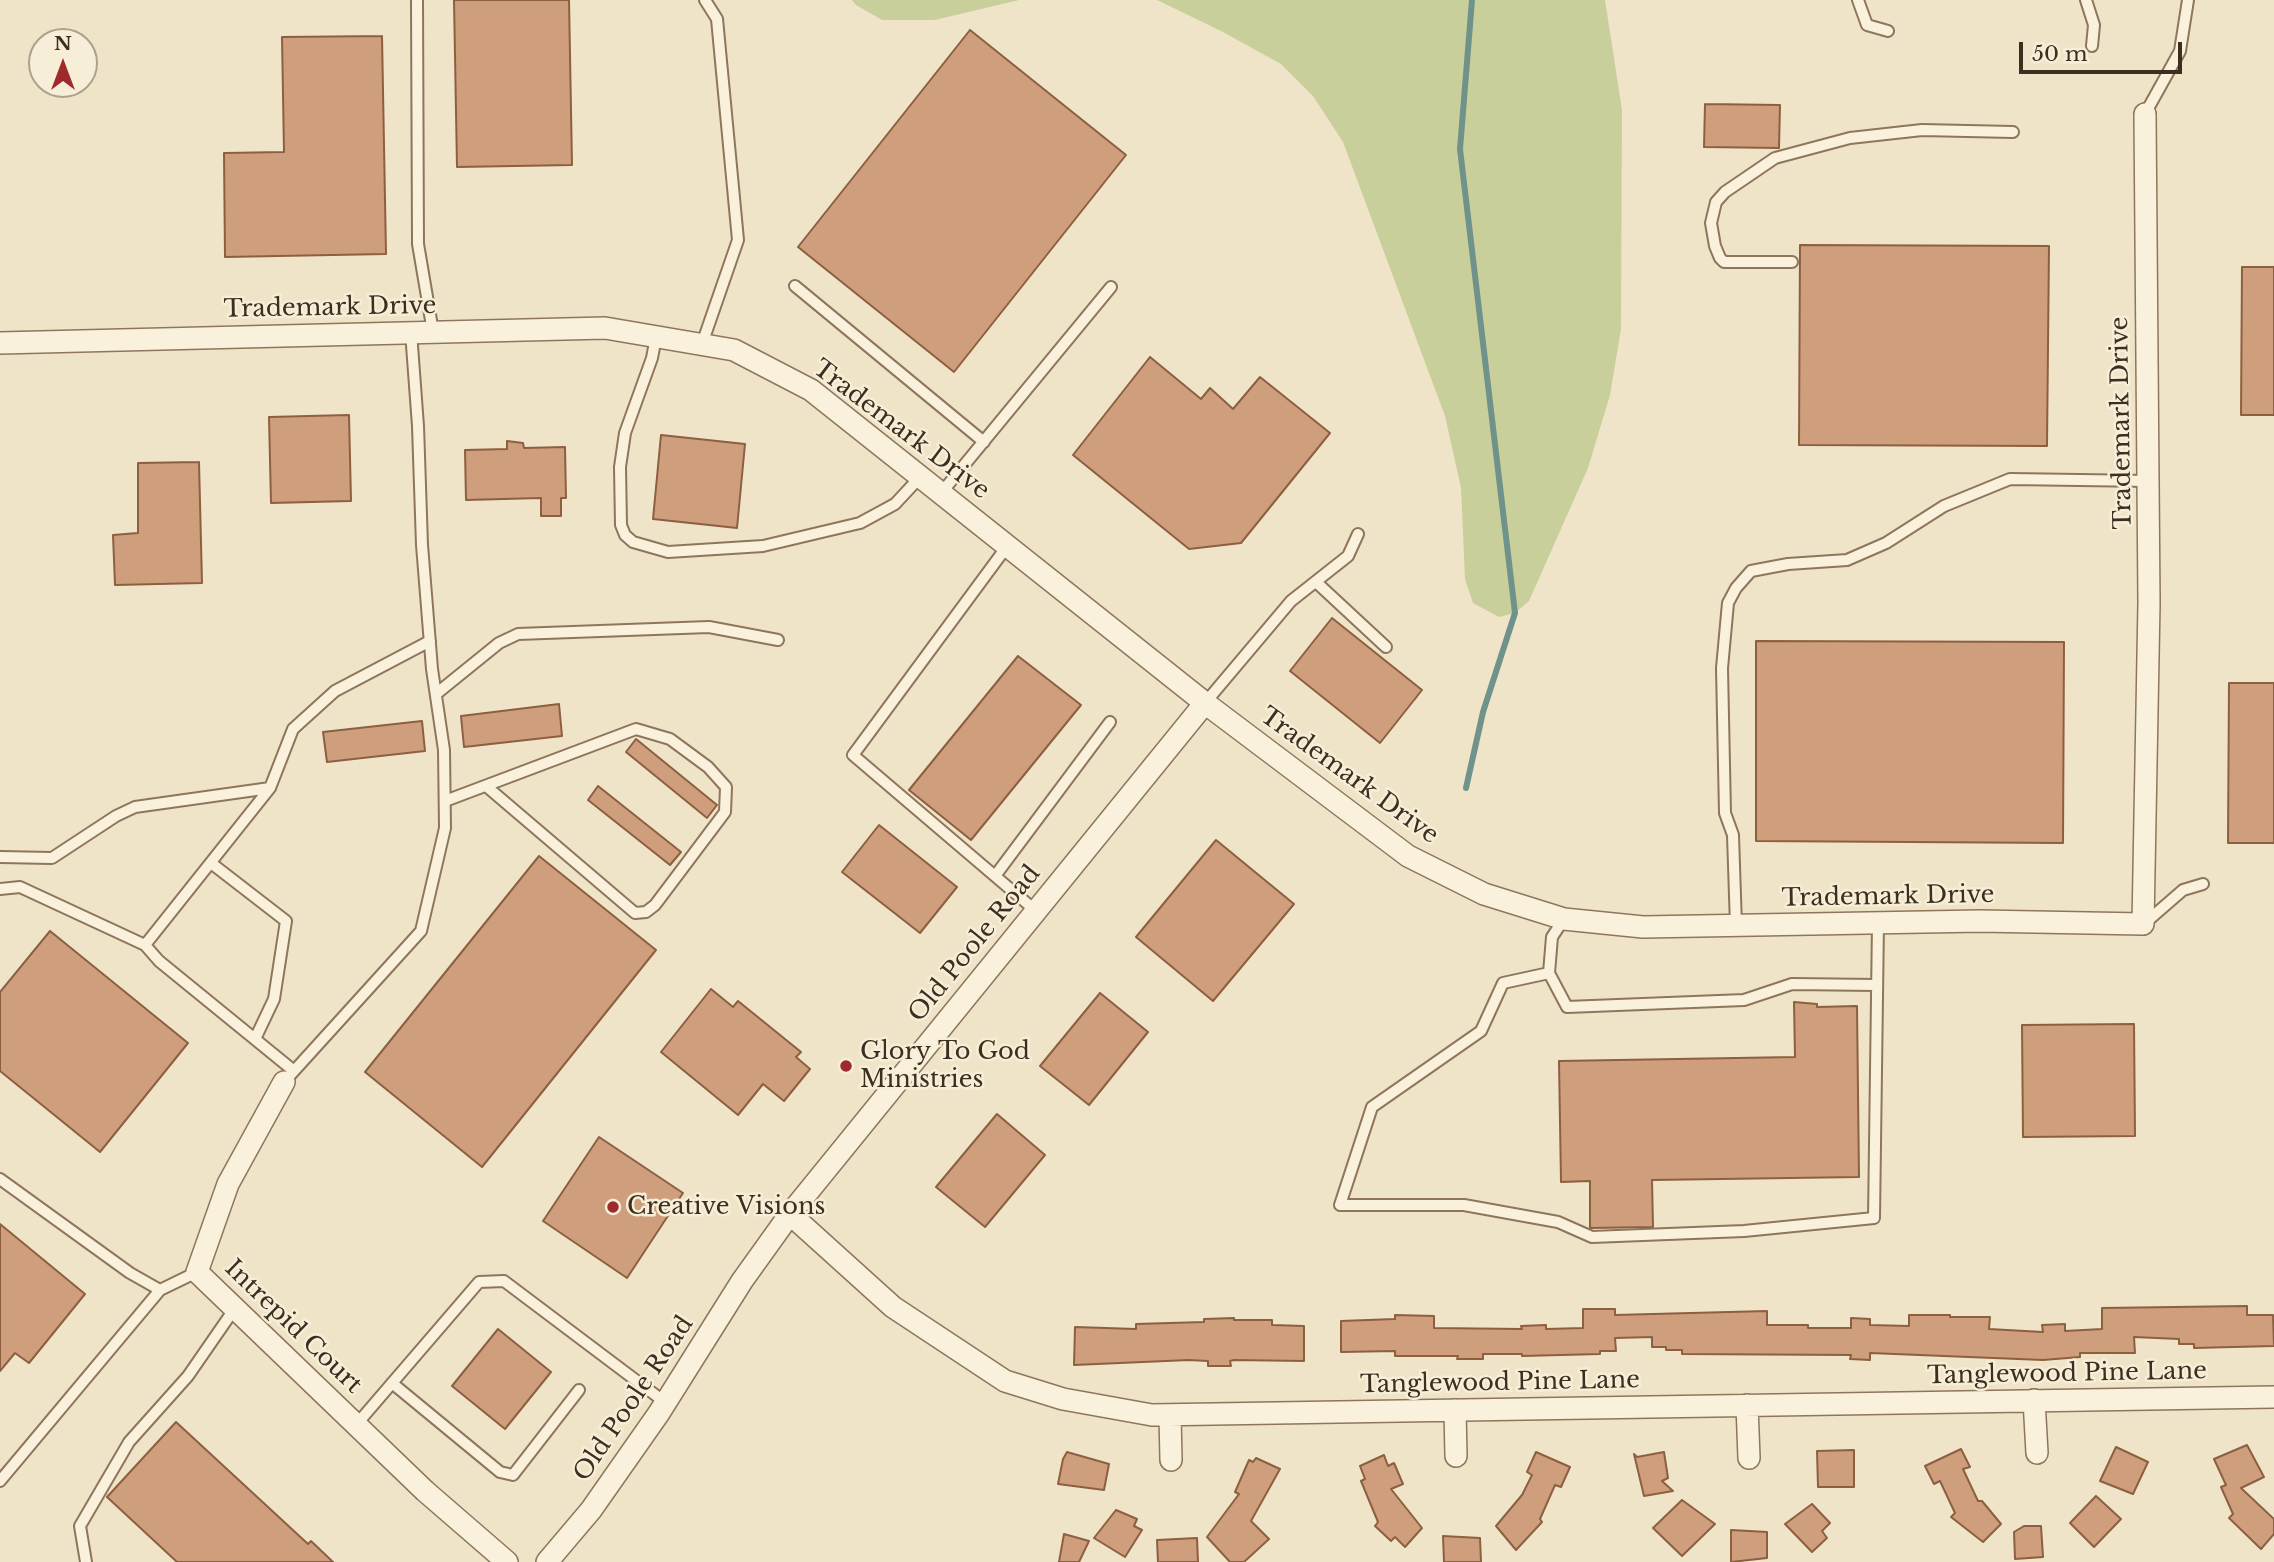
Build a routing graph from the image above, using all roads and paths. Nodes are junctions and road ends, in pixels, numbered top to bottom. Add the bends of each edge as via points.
1 (417, 0) edge
2 (705, 0) edge
3 (1858, 0) edge
4 (2086, 0) edge
5 (2188, 0) edge
6 (1888, 31) dead end
7 (2092, 46) dead end
8 (2145, 114) joint
9 (2013, 132) dead end
10 (1791, 262) dead end
11 (795, 286) dead end
12 (1111, 287) dead end
13 (411, 332) junction
14 (433, 332) junction
15 (656, 337) junction
16 (0, 343) edge
17 (702, 344) junction
18 (984, 442) junction
19 (921, 476) junction
20 (2148, 481) junction
21 (942, 492) junction
22 (1358, 534) dead end
23 (1009, 545) junction
24 (1316, 582) junction
25 (779, 640) dead end
26 (430, 641) junction
27 (1386, 646) dead end
28 (436, 694) junction
29 (1205, 703) junction
30 (1110, 723) dead end
31 (486, 786) junction
32 (270, 788) junction
33 (445, 801) junction
34 (0, 857) edge
35 (211, 863) junction
36 (995, 876) junction
37 (2203, 884) dead end
38 (0, 889) edge
39 (1036, 911) junction
40 (1564, 919) junction
41 (1878, 923) junction
42 (2143, 924) junction
43 (1736, 926) junction
44 (145, 945) junction
45 (1549, 973) junction
46 (1876, 985) junction
47 (255, 1039) junction
48 (289, 1076) junction
49 (0, 1179) edge
50 (790, 1214) junction
51 (197, 1272) junction
52 (160, 1290) junction
53 (235, 1308) junction
54 (392, 1383) junction
55 (579, 1390) dead end
56 (2274, 1397) edge
57 (2034, 1400) junction
58 (666, 1403) junction
59 (1747, 1405) junction
60 (1455, 1410) junction
61 (1170, 1415) junction
62 (356, 1425) junction
63 (2036, 1453) dead end
64 (1456, 1456) dead end
65 (1749, 1458) dead end
66 (1171, 1460) dead end
67 (0, 1480) edge
68 (86, 1562) edge
69 (507, 1562) edge
70 (547, 1562) edge

1 - 14 lane via 418,244
2 - 17 lane via 717,19 738,240
3 - 6 lane via 1867,25
4 - 7 lane via 2094,25
5 - 8 lane via 2180,51
8 - 20 street, Trademark Drive
9 - 10 lane via 1922,130 1862,136 1775,158 1716,202 1711,223 1724,262
11 - 18 lane
12 - 18 lane
13 - 14 street, Trademark Drive
13 - 16 street, Trademark Drive
13 - 26 lane
14 - 15 street, Trademark Drive via 605,328
15 - 17 street, Trademark Drive
15 - 19 lane via 625,433 620,467 621,525 634,542 668,552 763,546 860,523 895,504
17 - 19 street, Trademark Drive via 734,350 811,390
18 - 21 lane
19 - 21 street, Trademark Drive
20 - 42 street, Trademark Drive
20 - 43 lane via 2010,479 1944,506 1886,543 1847,560 1751,571 1728,603 1722,668 1725,813 1733,835
21 - 23 street, Trademark Drive
22 - 24 lane via 1348,556
23 - 29 street, Trademark Drive
23 - 36 lane via 853,755
24 - 27 lane
24 - 29 lane via 1291,601
25 - 28 lane via 709,627 519,634 499,643
26 - 28 lane
26 - 32 lane via 335,691 293,729
28 - 33 lane
29 - 39 street, Old Poole Road
29 - 40 street, Trademark Drive via 1408,856 1484,894
30 - 36 lane
31 - 31 lane via 636,729 670,740 708,767 726,787 725,812 655,905 635,913
31 - 33 lane
32 - 34 lane via 135,807 52,858
32 - 35 lane
33 - 48 lane via 445,828 421,931
35 - 44 lane
35 - 47 lane via 286,921 274,999
36 - 39 lane
37 - 42 lane via 2183,890
38 - 44 lane via 20,887
39 - 50 street, Old Poole Road
40 - 43 street, Trademark Drive via 1643,927
40 - 45 lane via 1552,937
41 - 42 street, Trademark Drive
41 - 43 street, Trademark Drive
41 - 46 lane
44 - 47 lane
45 - 46 lane via 1567,1007 1744,1000 1792,984
45 - 46 lane via 1503,983 1481,1031 1372,1107 1340,1205 1464,1205 1558,1222 1592,1237 1744,1231 1874,1218
47 - 48 lane
48 - 51 street, Intrepid Court via 228,1184
49 - 52 lane
50 - 58 street, Old Poole Road
50 - 61 street, Tanglewood Pine Lane via 893,1307 1005,1381 1063,1399
51 - 52 lane
51 - 53 street, Intrepid Court
52 - 67 lane
53 - 62 street, Intrepid Court
53 - 68 lane via 188,1376 129,1442 80,1526
54 - 55 lane via 500,1472 513,1475
54 - 58 lane via 479,1282 504,1281
54 - 62 lane
56 - 57 street, Tanglewood Pine Lane
57 - 59 street, Tanglewood Pine Lane
57 - 63 street
58 - 70 street, Old Poole Road via 591,1510
59 - 60 street, Tanglewood Pine Lane
59 - 65 street
60 - 61 street, Tanglewood Pine Lane
60 - 64 street
61 - 66 street
62 - 69 street, Intrepid Court

